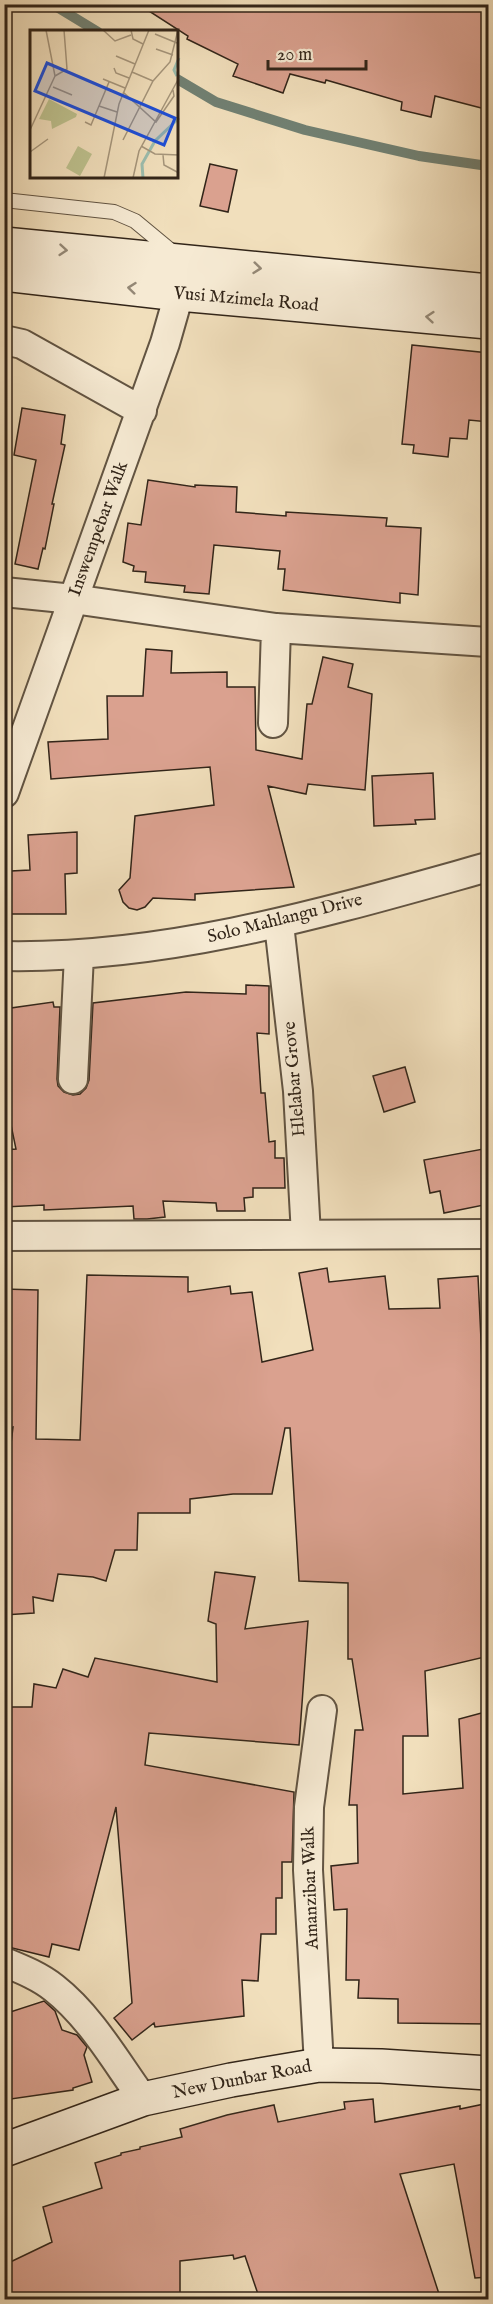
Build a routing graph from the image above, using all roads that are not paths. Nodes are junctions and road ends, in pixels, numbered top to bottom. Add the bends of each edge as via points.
1 (4, 200) edge
2 (4, 244) edge
3 (183, 261) junction
4 (4, 274) edge
5 (489, 291) edge
6 (179, 294) junction
7 (489, 322) edge
8 (4, 340) edge
9 (142, 411) junction
10 (4, 592) edge
11 (73, 599) junction
12 (276, 628) junction
13 (489, 642) edge
14 (273, 723) dead end
15 (4, 793) edge
16 (489, 867) edge
17 (279, 924) junction
18 (79, 955) junction
19 (4, 956) edge
20 (74, 1079) dead end
21 (489, 1234) edge
22 (306, 1235) junction
23 (4, 1236) edge
24 (322, 1710) dead end
25 (4, 1962) edge
26 (319, 2065) junction
27 (489, 2073) edge
28 (143, 2099) junction
29 (4, 2150) edge

1 - 3 lane via 126,216
2 -> 3 main road, Vusi Mzimela Road
3 -> 5 main road, Vusi Mzimela Road
3 - 6 street, Inswempebar Walk
6 -> 4 main road, Vusi Mzimela Road
7 -> 6 main road, Vusi Mzimela Road
6 - 9 street, Inswempebar Walk
8 - 9 street via 22,344
9 - 11 street, Inswempebar Walk
10 - 11 street
11 - 12 street
11 - 15 street, Inswempebar Walk
12 - 13 street
12 - 14 street
16 - 17 street, Solo Mahlangu Drive
17 - 18 street, Solo Mahlangu Drive via 146,949
17 - 22 street, Hlelabar Grove via 298,1091
18 - 19 street, Solo Mahlangu Drive
18 - 20 street
21 - 22 street
22 - 23 street
24 - 26 street, Amanzibar Walk via 309,1807 308,1870
25 - 28 street via 53,1987 84,2018
26 - 27 main road, New Dunbar Road
26 - 28 main road, New Dunbar Road
28 - 29 main road, New Dunbar Road

